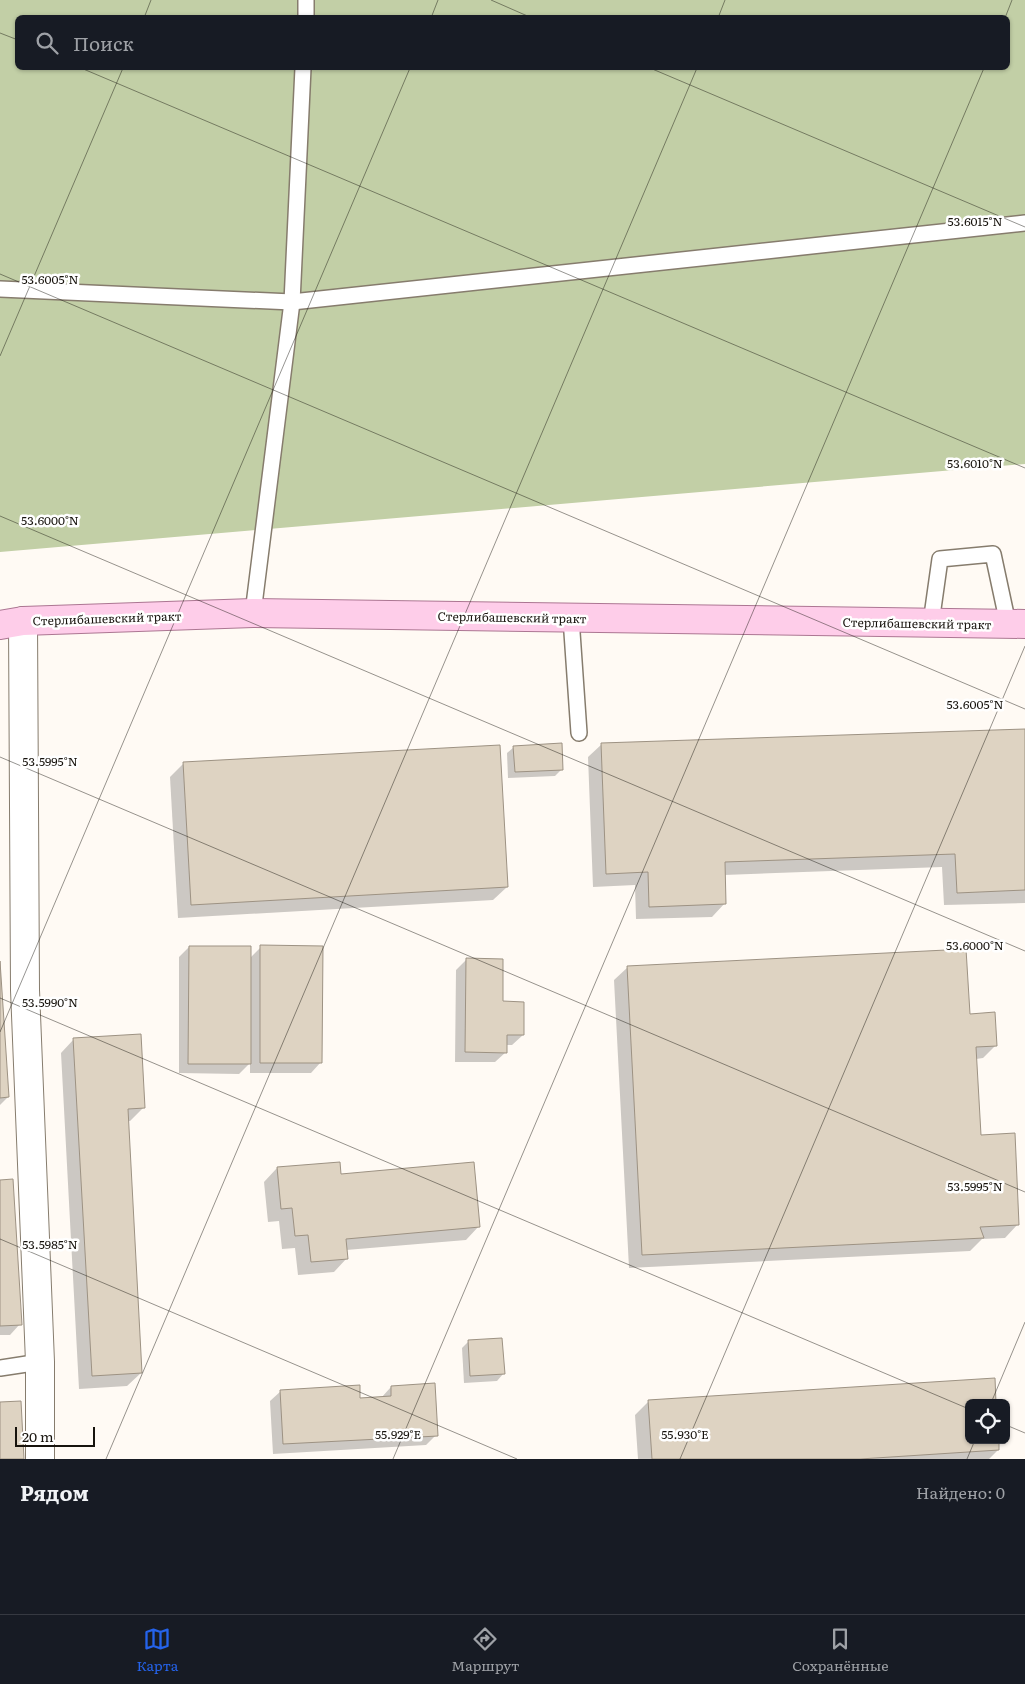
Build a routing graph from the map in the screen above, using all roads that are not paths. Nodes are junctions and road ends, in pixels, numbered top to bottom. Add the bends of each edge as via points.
1 (306, 0) edge
2 (306, 15) edge
3 (303, 70) edge
4 (1025, 223) edge
5 (0, 289) edge
6 (292, 302) junction
7 (253, 613) junction
8 (571, 618) junction
9 (12, 623) edge
10 (931, 623) junction
11 (1016, 624) edge
12 (579, 733) dead end
13 (40, 1362) junction
14 (0, 1368) edge
15 (40, 1459) edge

1 - 2 lane
3 - 6 lane
4 - 6 lane
5 - 6 lane
6 - 7 lane
7 - 8 main road, Стерлибашевский тракт
7 - 9 main road, Стерлибашевский тракт
8 - 10 main road, Стерлибашевский тракт
8 - 12 lane
9 - 13 street
10 - 11 main road, Стерлибашевский тракт
10 - 11 lane via 940,559 993,554
13 - 14 lane
13 - 15 street

